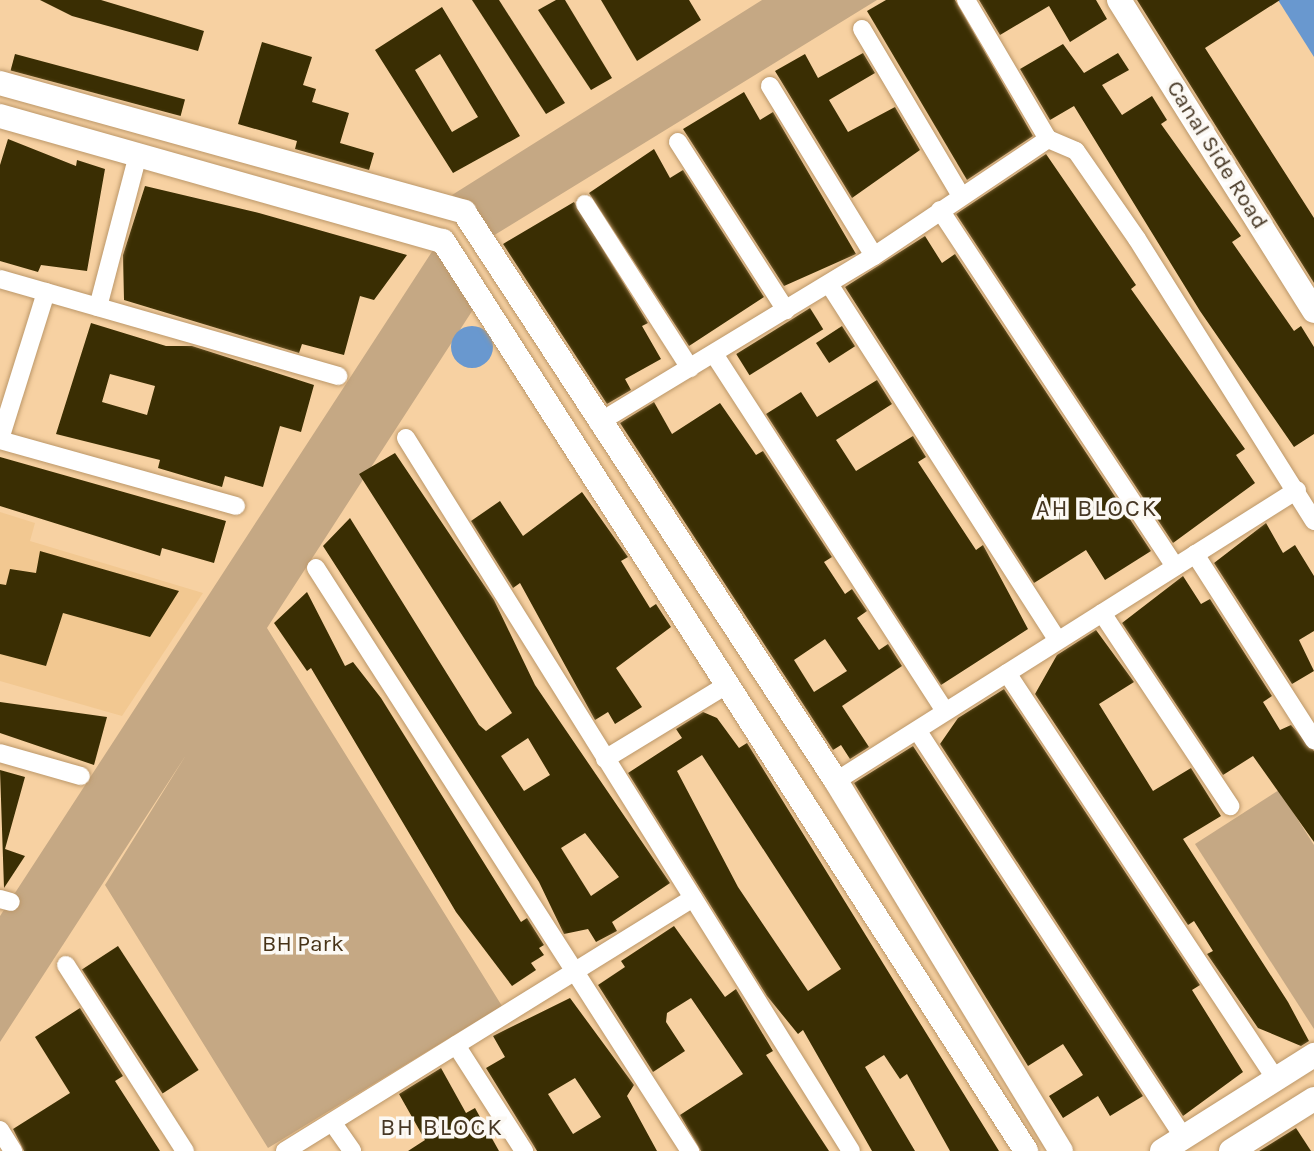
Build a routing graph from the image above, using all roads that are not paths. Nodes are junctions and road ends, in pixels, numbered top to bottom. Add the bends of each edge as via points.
1 (966, 0) edge
2 (1119, 0) edge
3 (862, 29) dead end
4 (0, 83) edge
5 (770, 86) dead end
6 (0, 116) edge
7 (1048, 139) junction
8 (678, 142) dead end
9 (138, 155) junction
10 (314, 172) junction
11 (960, 194) junction
12 (304, 202) junction
13 (585, 204) dead end
14 (940, 210) junction
15 (874, 256) junction
16 (0, 279) edge
17 (828, 284) junction
18 (46, 292) junction
19 (98, 307) junction
20 (786, 310) junction
21 (1314, 311) edge
22 (714, 354) junction
23 (690, 368) junction
24 (338, 376) dead end
25 (598, 423) junction
26 (406, 438) dead end
27 (0, 439) edge
28 (1297, 490) junction
29 (236, 506) dead end
30 (1314, 521) edge
31 (1195, 554) junction
32 (1175, 567) junction
33 (316, 568) dead end
34 (703, 582) junction
35 (675, 599) junction
36 (1102, 613) junction
37 (1056, 638) junction
38 (1007, 673) junction
39 (730, 683) junction
40 (945, 711) junction
41 (919, 733) junction
42 (1314, 740) edge
43 (0, 753) edge
44 (605, 759) junction
45 (81, 776) dead end
46 (836, 780) junction
47 (1230, 806) dead end
48 (693, 898) junction
49 (66, 965) dead end
50 (575, 971) junction
51 (456, 1045) junction
52 (1314, 1055) edge
53 (1276, 1079) junction
54 (1314, 1099) edge
55 (332, 1122) junction
56 (0, 1130) edge
57 (1183, 1137) junction
58 (13, 1151) edge
59 (185, 1151) edge
60 (285, 1151) edge
61 (352, 1151) edge
62 (523, 1151) edge
63 (690, 1151) edge
64 (851, 1151) edge
65 (1026, 1151) edge
66 (1061, 1151) edge
67 (1162, 1151) edge
68 (1231, 1151) edge

1 - 7 street
2 - 21 main road, Canal Side Road
3 - 11 street
4 - 10 main road
5 - 15 street
6 - 9 main road
7 - 11 street
7 - 28 street via 1076,151
8 - 20 street
9 - 12 main road
9 - 19 street
10 - 12 main road
10 - 25 main road via 464,212
11 - 14 street
12 - 35 main road via 443,241
13 - 23 street
14 - 15 street
14 - 32 street
15 - 17 street
16 - 18 street
17 - 20 street
17 - 37 street
18 - 19 street
18 - 27 street
19 - 24 street
20 - 22 street
22 - 23 street
22 - 40 street
23 - 25 street
25 - 34 main road
26 - 44 street
27 - 29 street
28 - 30 street
28 - 31 street
31 - 32 street
31 - 42 street
32 - 36 street
33 - 50 street
34 - 35 main road
34 - 46 main road
35 - 39 main road
36 - 37 street
36 - 47 street
37 - 38 street
38 - 40 street
38 - 53 street
39 - 44 street
39 - 65 main road
40 - 41 street
41 - 46 street
41 - 57 street
43 - 45 street
44 - 48 street
46 - 66 main road
48 - 50 street
48 - 64 street
49 - 59 street
50 - 51 street
50 - 63 street
51 - 55 street
51 - 62 street
52 - 53 main road
53 - 57 main road
54 - 68 main road
55 - 60 street
55 - 61 street
56 - 58 street
57 - 67 main road

